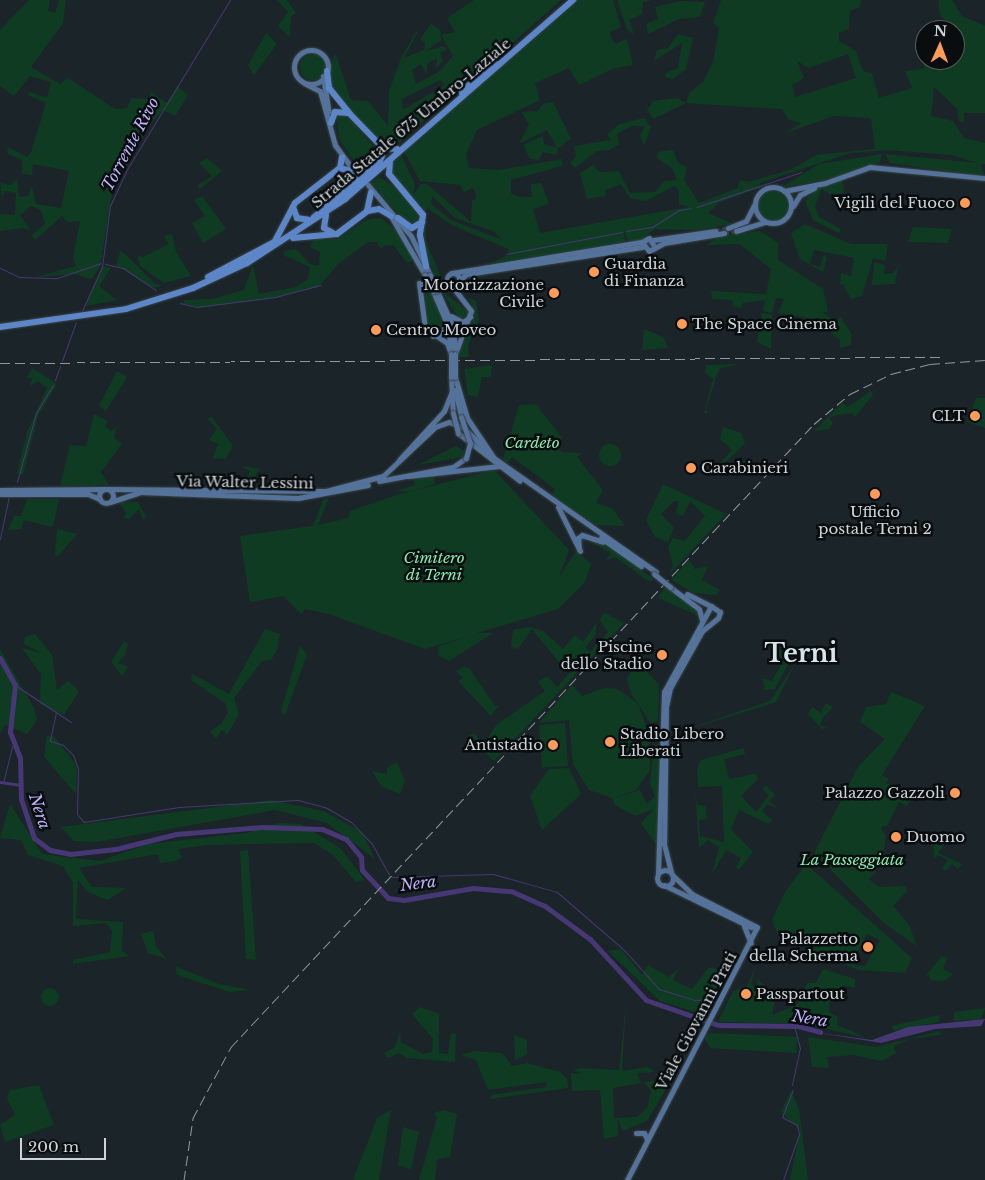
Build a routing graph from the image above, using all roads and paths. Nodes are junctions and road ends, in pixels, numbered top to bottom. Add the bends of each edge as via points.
1 (567, 0) edge
2 (573, 0) edge
3 (314, 50) junction
4 (325, 74) junction
5 (299, 80) junction
6 (304, 83) junction
7 (350, 114) junction
8 (331, 123) junction
9 (404, 145) junction
10 (379, 146) junction
11 (398, 151) junction
12 (342, 157) junction
13 (391, 160) junction
14 (378, 165) junction
15 (340, 168) junction
16 (354, 172) junction
17 (373, 176) junction
18 (984, 178) edge
19 (392, 179) junction
20 (825, 183) junction
21 (368, 188) joint
22 (784, 190) junction
23 (295, 203) junction
24 (755, 203) junction
25 (367, 211) junction
26 (791, 211) junction
27 (326, 214) junction
28 (394, 217) junction
29 (310, 220) junction
30 (423, 221) junction
31 (765, 222) junction
32 (715, 230) tunnel mouth
33 (736, 231) tunnel mouth
34 (337, 234) junction
35 (653, 240) junction
36 (276, 244) junction
37 (642, 245) junction
38 (654, 246) junction
39 (426, 266) junction
40 (452, 273) junction
41 (428, 275) junction
42 (458, 282) junction
43 (449, 283) junction
44 (437, 289) junction
45 (456, 293) junction
46 (462, 298) junction
47 (447, 312) junction
48 (471, 317) junction
49 (445, 319) junction
50 (0, 323) edge
51 (0, 327) edge
52 (433, 336) junction
53 (453, 354) junction
54 (455, 390) junction
55 (494, 458) junction
56 (500, 466) junction
57 (378, 482) junction
58 (355, 485) junction
59 (0, 490) edge
60 (106, 490) junction
61 (0, 494) edge
62 (100, 499) junction
63 (110, 502) junction
64 (558, 507) junction
65 (607, 542) junction
66 (655, 573) junction
67 (671, 585) junction
68 (711, 606) junction
69 (702, 621) junction
70 (658, 873) junction
71 (671, 874) junction
72 (664, 885) junction
73 (740, 922) junction
74 (756, 929) junction
75 (751, 943) junction
76 (655, 1126) junction
77 (636, 1133) dead end
78 (647, 1140) junction
79 (629, 1180) edge

1 - 9 highway, Strada Statale 675 Umbro-Laziale
2 - 9 highway, Strada Statale 675 Umbro-Laziale
3 - 4 main road via 327,56
3 - 5 main road via 298,66
3 - 5 main road via 306,52 294,68
4 - 6 main road
4 - 7 highway via 329,88
4 - 8 main road
5 - 6 main road
6 - 12 main road via 322,95 331,136
7 - 8 highway via 338,111
7 - 10 highway
8 - 16 main road via 342,150 360,177
9 - 11 highway, Strada Statale 675 Umbro-Laziale
10 - 11 highway via 387,151
10 - 14 highway via 382,156
11 - 13 highway, Strada Statale 675 Umbro-Laziale
11 - 14 highway, Strada Statale 675 Umbro-Laziale
12 - 15 highway
12 - 16 main road
13 - 17 highway, Strada Statale 675 Umbro-Laziale
13 - 19 highway via 388,170
14 - 29 highway, Strada Statale 675 Umbro-Laziale
15 - 16 highway
15 - 23 highway
17 - 19 highway via 384,174
17 - 27 highway, Strada Statale 675 Umbro-Laziale
18 - 20 main road via 883,166
19 - 30 highway via 420,210
20 - 22 main road
20 - 26 main road via 800,195
21 - 25 highway
21 - 28 main road
22 - 24 main road via 765,189
22 - 26 main road
23 - 29 highway via 294,216
23 - 36 highway
24 - 31 main road via 757,214
24 - 38 main road via 746,221 726,231
25 - 28 highway via 379,209
25 - 34 highway
26 - 31 main road via 782,221
27 - 34 highway via 324,228
27 - 36 highway, Strada Statale 675 Umbro-Laziale
28 - 30 highway via 412,228
28 - 39 main road
28 - 41 main road
29 - 36 highway, Strada Statale 675 Umbro-Laziale
30 - 39 highway via 420,235
31 - 33 main road
32 - 35 main road
34 - 36 highway via 305,234
35 - 37 main road
35 - 38 main road
36 - 50 highway, Strada Statale 675 Umbro-Laziale via 210,276 144,299 82,314
36 - 51 highway, Strada Statale 675 Umbro-Laziale via 218,277 157,300 84,318
37 - 38 main road via 648,251
37 - 40 main road
37 - 42 main road via 467,274
39 - 41 main road
40 - 42 main road
40 - 43 main road
41 - 44 main road, bridge
42 - 43 main road
42 - 46 main road
43 - 44 main road
43 - 45 main road
44 - 45 main road
44 - 47 main road
44 - 49 main road
44 - 52 main road via 419,283 425,328
45 - 46 main road
46 - 48 main road
47 - 48 main road via 458,322
47 - 53 main road
48 - 53 main road
49 - 52 main road via 444,332
49 - 53 main road
52 - 53 main road via 447,343
53 - 54 main road, bridge
54 - 55 main road via 467,418
54 - 56 main road, bridge via 452,413 458,433
54 - 57 main road, Via Walter Lessini, bridge via 470,443 466,458 453,467
54 - 58 main road, Via Walter Lessini via 444,411 391,467
55 - 58 main road, Via Walter Lessini via 460,425 444,423 383,476
55 - 66 main road
56 - 57 main road, Via Walter Lessini
56 - 64 main road
57 - 63 main road, Via Walter Lessini via 298,498 140,492
58 - 60 main road, Via Walter Lessini via 309,493
59 - 60 main road, Via Walter Lessini
60 - 62 main road
60 - 63 main road via 112,493
61 - 62 main road via 88,494
62 - 63 main road
64 - 65 main road
64 - 65 main road via 580,552 577,543 582,535
65 - 66 main road
66 - 67 main road, bridge
67 - 68 main road
67 - 69 main road via 700,608
68 - 69 main road
68 - 71 main road via 720,612 708,625 672,684 666,707 664,844
69 - 70 main road via 664,692
70 - 71 main road
70 - 72 main road
71 - 72 main road via 671,882
71 - 74 main road via 692,894
72 - 73 main road
73 - 74 main road
73 - 75 main road via 748,930
74 - 75 main road, Viale Giovanni Prati
75 - 76 main road, Viale Giovanni Prati
76 - 78 main road
76 - 79 main road
77 - 78 main road via 644,1133
78 - 79 main road

